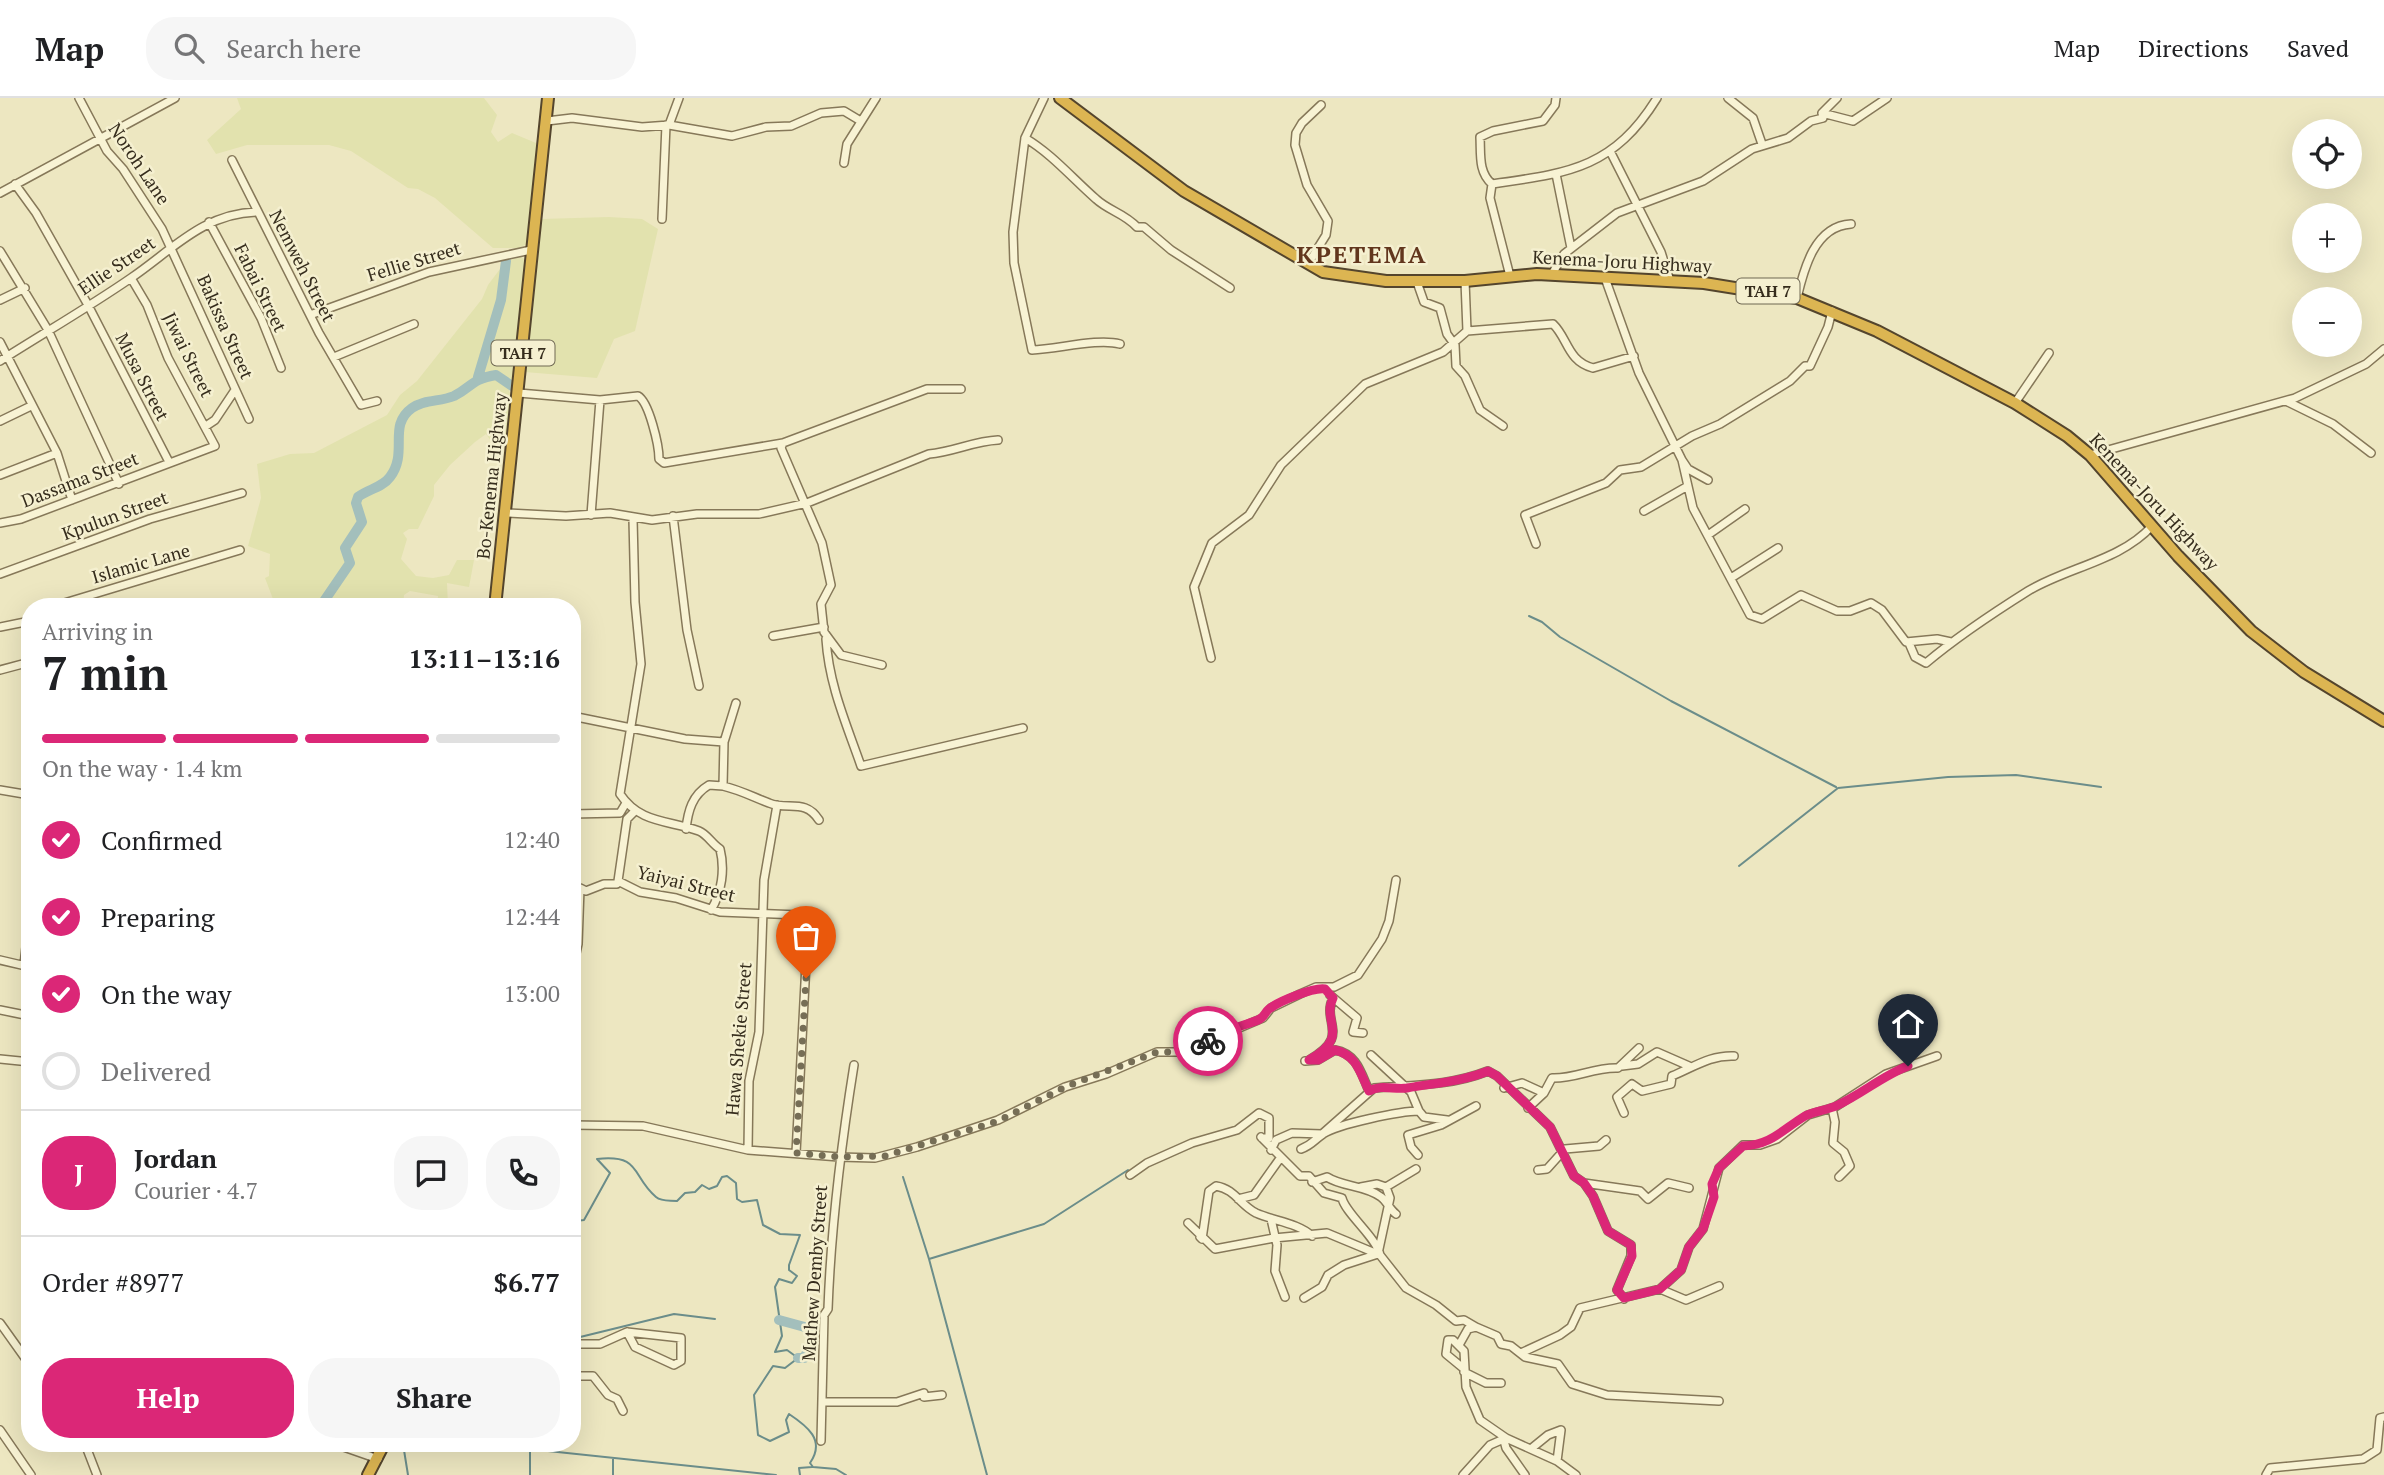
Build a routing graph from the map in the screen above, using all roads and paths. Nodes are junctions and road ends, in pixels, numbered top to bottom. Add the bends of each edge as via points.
1 (79, 98) edge
2 (175, 98) edge
3 (548, 98) edge
4 (679, 98) edge
5 (876, 98) edge
6 (1044, 98) edge
7 (1060, 98) edge
8 (1556, 98) edge
9 (1657, 98) edge
10 (1728, 98) edge
11 (1837, 98) edge
12 (1887, 98) edge
13 (164, 101) edge
14 (1321, 105) dead end
15 (1822, 113) junction
16 (859, 120) junction
17 (547, 121) junction
18 (668, 125) junction
19 (101, 138) junction
20 (1025, 138) junction
21 (1762, 144) junction
22 (1611, 151) junction
23 (232, 160) dead end
24 (844, 163) dead end
25 (1556, 174) junction
26 (15, 184) junction
27 (1492, 184) junction
28 (0, 192) edge
29 (1636, 205) junction
30 (257, 212) junction
31 (662, 219) dead end
32 (209, 222) junction
33 (1851, 224) dead end
34 (172, 248) junction
35 (1571, 248) junction
36 (531, 250) junction
37 (0, 251) edge
38 (1307, 265) junction
39 (1552, 274) junction
40 (1510, 276) junction
41 (131, 278) junction
42 (1605, 278) junction
43 (1465, 281) junction
44 (1670, 281) junction
45 (1417, 282) junction
46 (25, 288) junction
47 (1230, 288) dead end
48 (1797, 298) junction
49 (0, 300) edge
50 (88, 304) junction
51 (1832, 311) junction
52 (310, 315) junction
53 (414, 324) dead end
54 (48, 330) junction
55 (1467, 331) junction
56 (0, 342) edge
57 (1120, 344) dead end
58 (1455, 345) junction
59 (2384, 349) edge
60 (2049, 353) dead end
61 (1634, 356) junction
62 (334, 357) junction
63 (4, 359) edge
64 (281, 368) dead end
65 (961, 389) dead end
66 (235, 390) junction
67 (519, 393) junction
68 (600, 400) junction
69 (377, 401) dead end
70 (2284, 401) junction
71 (2015, 403) junction
72 (31, 406) junction
73 (249, 419) dead end
74 (0, 421) edge
75 (206, 426) junction
76 (1503, 426) dead end
77 (998, 440) dead end
78 (783, 443) junction
79 (215, 446) joint
80 (1676, 446) junction
81 (57, 453) junction
82 (2371, 453) dead end
83 (2090, 455) junction
84 (1682, 460) junction
85 (169, 462) junction
86 (0, 475) edge
87 (1708, 480) dead end
88 (118, 484) junction
89 (1686, 487) junction
90 (242, 493) dead end
91 (72, 500) junction
92 (807, 503) junction
93 (1745, 509) dead end
94 (1644, 511) dead end
95 (506, 513) junction
96 (591, 515) junction
97 (673, 516) junction
98 (633, 519) junction
99 (0, 523) edge
100 (2152, 526) junction
101 (1708, 535) junction
102 (1536, 544) dead end
103 (1778, 548) dead end
104 (240, 550) dead end
105 (0, 574) edge
106 (1731, 578) junction
107 (84, 598) edge
108 (496, 598) edge
109 (21, 623) edge
110 (0, 627) edge
111 (825, 631) junction
112 (774, 636) dead end
113 (1951, 642) junction
114 (1909, 643) junction
115 (1211, 658) dead end
116 (21, 664) edge
117 (882, 665) dead end
118 (0, 670) edge
119 (699, 686) dead end
120 (736, 703) dead end
121 (581, 718) edge
122 (2384, 721) edge
123 (630, 727) junction
124 (1023, 728) dead end
125 (724, 741) junction
126 (723, 786) junction
127 (0, 790) edge
128 (21, 794) edge
129 (626, 803) junction
130 (777, 805) junction
131 (634, 812) junction
132 (620, 813) junction
133 (581, 814) edge
134 (627, 819) junction
135 (819, 820) dead end
136 (686, 829) junction
137 (1396, 880) dead end
138 (618, 881) junction
139 (581, 888) edge
140 (711, 910) junction
141 (761, 916) junction
142 (0, 960) edge
143 (21, 965) edge
144 (1325, 989) junction
145 (1333, 998) junction
146 (0, 1010) edge
147 (21, 1014) edge
148 (1363, 1033) dead end
149 (1639, 1048) dead end
150 (1371, 1055) dead end
151 (1734, 1056) dead end
152 (1937, 1056) dead end
153 (0, 1059) edge
154 (21, 1061) edge
155 (854, 1065) dead end
156 (1622, 1066) junction
157 (1689, 1066) junction
158 (1504, 1087) junction
159 (1406, 1088) junction
160 (1369, 1091) junction
161 (1544, 1093) junction
162 (1476, 1106) dead end
163 (1528, 1108) junction
164 (1832, 1108) junction
165 (1419, 1111) junction
166 (1625, 1113) dead end
167 (1447, 1120) junction
168 (581, 1125) edge
169 (1322, 1134) junction
170 (1267, 1138) junction
171 (1606, 1140) dead end
172 (1301, 1149) dead end
173 (748, 1150) junction
174 (1271, 1150) junction
175 (1562, 1152) junction
176 (796, 1153) junction
177 (1418, 1155) dead end
178 (839, 1157) junction
179 (1281, 1157) junction
180 (1416, 1169) dead end
181 (1538, 1170) dead end
182 (1130, 1175) dead end
183 (1839, 1177) dead end
184 (1312, 1182) junction
185 (1584, 1183) junction
186 (1361, 1187) junction
187 (1386, 1187) junction
188 (1689, 1188) dead end
189 (1238, 1199) junction
190 (1388, 1208) junction
191 (1396, 1214) dead end
192 (1271, 1219) junction
193 (1312, 1236) junction
194 (1273, 1238) junction
195 (1379, 1253) junction
196 (1719, 1286) dead end
197 (1660, 1289) junction
198 (1285, 1297) dead end
199 (1304, 1298) dead end
200 (1624, 1298) junction
201 (0, 1323) edge
202 (1476, 1327) junction
203 (627, 1332) junction
204 (581, 1344) edge
205 (1459, 1345) junction
206 (21, 1352) edge
207 (1521, 1353) junction
208 (1463, 1370) junction
209 (581, 1376) edge
210 (1501, 1383) dead end
211 (942, 1395) dead end
212 (1719, 1401) dead end
213 (823, 1402) junction
214 (623, 1411) dead end
215 (2384, 1417) edge
216 (0, 1430) edge
217 (1504, 1438) junction
218 (821, 1441) dead end
219 (1532, 1448) junction
220 (88, 1452) edge
221 (358, 1452) edge
222 (381, 1452) edge
223 (378, 1459) junction
224 (1557, 1461) junction
225 (31, 1475) edge
226 (97, 1475) edge
227 (369, 1475) edge
228 (1463, 1475) edge
229 (1525, 1475) edge
230 (1576, 1475) edge
231 (2266, 1475) edge

1 - 19 street, Noroh Lane
2 - 13 street
3 - 17 highway, Bo-Kenema Highway / TAH 7
4 - 18 street
5 - 16 street
6 - 20 street
7 - 38 highway, Kenema-Joru Highway / TAH 7 via 1173,184
8 - 27 street via 1544,121 1480,137 1484,178
9 - 22 street via 1632,134
10 - 21 street via 1753,118
11 - 15 street
12 - 15 street via 1853,121
13 - 19 street
14 - 38 street via 1296,133 1307,185 1328,222
15 - 21 street via 1823,118 1788,138
16 - 18 street via 844,111 821,113 791,126 732,136
16 - 24 street via 844,152
17 - 18 street via 572,118 642,127
17 - 36 highway, Bo-Kenema Highway / TAH 7
18 - 31 street
19 - 26 street
19 - 34 street, Noroh Lane
20 - 47 street via 1045,150 1098,201 1144,227
20 - 57 street via 1015,200 1013,255 1032,350 1104,340
21 - 29 street via 1703,181
22 - 25 street via 1578,169
22 - 29 street
23 - 30 street, Nemweh Street
25 - 27 street
25 - 35 street
26 - 28 street
26 - 50 street, Musa Street
27 - 40 street via 1490,198
29 - 35 street via 1609,218
29 - 44 street via 1661,252
30 - 32 street, Ellie Street
30 - 52 street, Nemweh Street
32 - 34 street, Ellie Street
32 - 64 street, Fabai Street via 261,318
33 - 48 street via 1828,230 1804,270
34 - 41 street, Ellie Street
34 - 66 street, Bakissa Street
35 - 39 street
36 - 52 street, Fellie Street via 429,272
36 - 67 highway, Bo-Kenema Highway / TAH 7
37 - 46 street
38 - 45 highway, Kenema-Joru Highway / TAH 7 via 1361,280
39 - 40 highway, Kenema-Joru Highway / TAH 7
39 - 42 highway, Kenema-Joru Highway / TAH 7
40 - 43 highway, Kenema-Joru Highway / TAH 7
41 - 50 street, Ellie Street
41 - 75 street, Jiwai Street
42 - 44 highway, Kenema-Joru Highway / TAH 7
42 - 61 street
43 - 45 highway, Kenema-Joru Highway / TAH 7
43 - 55 street
44 - 48 highway, Kenema-Joru Highway / TAH 7
45 - 58 street via 1424,302 1440,308
46 - 49 street
46 - 54 street
48 - 51 highway, Kenema-Joru Highway / TAH 7
50 - 54 street, Ellie Street
50 - 85 street, Musa Street
51 - 71 highway, Kenema-Joru Highway / TAH 7
51 - 80 street via 1810,366 1720,424
52 - 62 street, Nemweh Street
53 - 62 street
54 - 63 street, Ellie Street
54 - 88 street
55 - 58 street
55 - 61 street via 1553,324 1563,332 1568,351 1587,367
56 - 63 street
58 - 76 street via 1456,366 1480,410
58 - 115 street via 1365,384 1281,465 1249,516 1212,543 1194,587
59 - 70 street via 2317,389
60 - 71 street
61 - 80 street
62 - 69 street, Nemweh Street via 361,405
63 - 72 street
65 - 78 street via 927,388
66 - 73 street, Bakissa Street
66 - 75 street via 215,421
67 - 68 street
67 - 95 highway, Bo-Kenema Highway / TAH 7
68 - 78 street via 643,399 659,444 660,462
68 - 96 street
70 - 82 street via 2333,424
70 - 83 street
71 - 83 highway, Kenema-Joru Highway / TAH 7
72 - 74 street
72 - 81 street
75 - 79 street, Jiwai Street
77 - 92 street via 929,454
78 - 92 street via 781,448
79 - 85 street, Dassama Street
80 - 84 street
80 - 102 street via 1640,467 1620,470 1606,483 1525,514
81 - 86 street
81 - 91 street
83 - 100 highway, Kenema-Joru Highway / TAH 7
84 - 87 street
84 - 89 street
85 - 88 street, Dassama Street
88 - 91 street, Dassama Street
89 - 94 street
89 - 101 street
90 - 105 street, Kpulun Street via 160,516
91 - 99 street, Dassama Street
92 - 97 street via 759,514
92 - 111 street via 830,575 821,604
93 - 101 street
95 - 96 street
95 - 108 highway, Bo-Kenema Highway / TAH 7
96 - 98 street via 610,513
97 - 98 street
97 - 119 street
98 - 123 street via 641,664
100 - 113 street via 2124,548 2029,591
100 - 122 highway, Kenema-Joru Highway / TAH 7 via 2260,639
101 - 106 street
103 - 106 street
104 - 107 street, Islamic Lane
106 - 114 street via 1755,618 1766,617 1801,595 1837,611 1871,603
109 - 110 street
111 - 112 street
111 - 117 street via 841,655
111 - 124 street via 833,693 861,766
113 - 114 street
113 - 114 street via 1925,663 1915,657
116 - 118 street
120 - 125 street
121 - 123 street
123 - 125 street via 685,739
123 - 129 street via 620,794
125 - 126 street
126 - 130 street
126 - 136 street via 709,785 698,794
127 - 128 street
129 - 131 street
129 - 132 street
130 - 135 street via 802,806
130 - 141 street, Hawa Shekie Street
131 - 134 street
131 - 136 street
132 - 133 street
132 - 134 street
134 - 138 street
136 - 140 street via 703,832 720,849 719,897
137 - 144 street via 1389,921 1365,965 1358,975
138 - 139 street, Yaiyai Street
138 - 140 street, Yaiyai Street via 640,892
140 - 141 street, Yaiyai Street
141 - 173 street, Hawa Shekie Street via 759,1032 749,1081
141 - 176 street, Yaiyai Street via 794,913 808,926
142 - 143 street
144 - 145 street
144 - 178 street via 1316,987 1300,994 1268,1010 1263,1018 1227,1029 1201,1046 1157,1052 1065,1087 998,1121 885,1156
145 - 148 street via 1357,1018 1353,1032
145 - 160 street via 1333,1037 1307,1061 1335,1050 1343,1052 1356,1060
146 - 147 street
149 - 156 street
150 - 159 street
151 - 157 street
152 - 164 street via 1886,1074
153 - 154 street
155 - 178 street, Mathew Demby Street
156 - 157 street via 1638,1064 1657,1052
156 - 161 street via 1552,1078
157 - 166 street via 1672,1076 1671,1084 1642,1091 1632,1084 1618,1097
158 - 159 street via 1488,1071
158 - 161 street via 1522,1083
158 - 163 street
159 - 160 street
159 - 165 street
160 - 169 street
161 - 163 street
162 - 167 street
163 - 175 street via 1550,1127
164 - 183 street via 1833,1143 1850,1166
164 - 197 street via 1808,1115 1777,1139 1743,1146 1719,1168 1703,1229 1689,1247 1681,1270
165 - 167 street via 1424,1117
165 - 169 street
167 - 177 street via 1408,1135
168 - 173 street via 643,1126
169 - 170 street
169 - 172 street via 1314,1145
170 - 174 street
170 - 174 street
170 - 182 street via 1269,1118 1259,1113 1237,1130 1192,1143
171 - 175 street via 1599,1146
173 - 176 street
174 - 179 street
175 - 181 street via 1547,1169
175 - 185 street via 1574,1176
176 - 178 street
178 - 213 street, Mathew Demby Street via 824,1315
179 - 184 street via 1300,1177
179 - 189 street via 1254,1195
180 - 187 street
184 - 186 street via 1327,1177 1338,1184
184 - 195 street via 1342,1198
185 - 188 street via 1640,1191 1648,1199 1668,1183
185 - 200 street via 1608,1231 1631,1245 1632,1256 1617,1290
186 - 187 street
186 - 190 street via 1380,1196
187 - 190 street
189 - 192 street
189 - 194 street via 1231,1190 1211,1188 1202,1239 1216,1249
190 - 191 street
190 - 195 street
192 - 193 street
192 - 194 street
193 - 194 street
193 - 195 street via 1327,1233
194 - 198 street via 1277,1245 1275,1271
195 - 199 street via 1328,1275 1322,1286
195 - 202 street via 1406,1289 1456,1321
196 - 197 street via 1686,1300
197 - 200 street
200 - 207 street via 1580,1308 1571,1327
201 - 206 street
202 - 205 street via 1468,1329
202 - 207 street
203 - 203 street via 635,1347 674,1365 681,1361 681,1338
203 - 204 street via 600,1344
205 - 208 street via 1464,1351
205 - 208 street via 1448,1340 1446,1354
207 - 212 street via 1558,1364 1572,1384 1595,1392
208 - 210 street via 1486,1383
208 - 217 street via 1480,1419
209 - 214 street via 593,1376
211 - 213 street via 924,1397 924,1393 897,1402
213 - 218 street, Mathew Demby Street
215 - 231 street via 2377,1450 2363,1459 2270,1468
216 - 225 street
217 - 219 street
217 - 228 street via 1490,1445
217 - 229 street
219 - 224 street
219 - 224 street via 1561,1430
220 - 226 street
221 - 223 street
222 - 223 highway
223 - 227 highway
224 - 230 street

